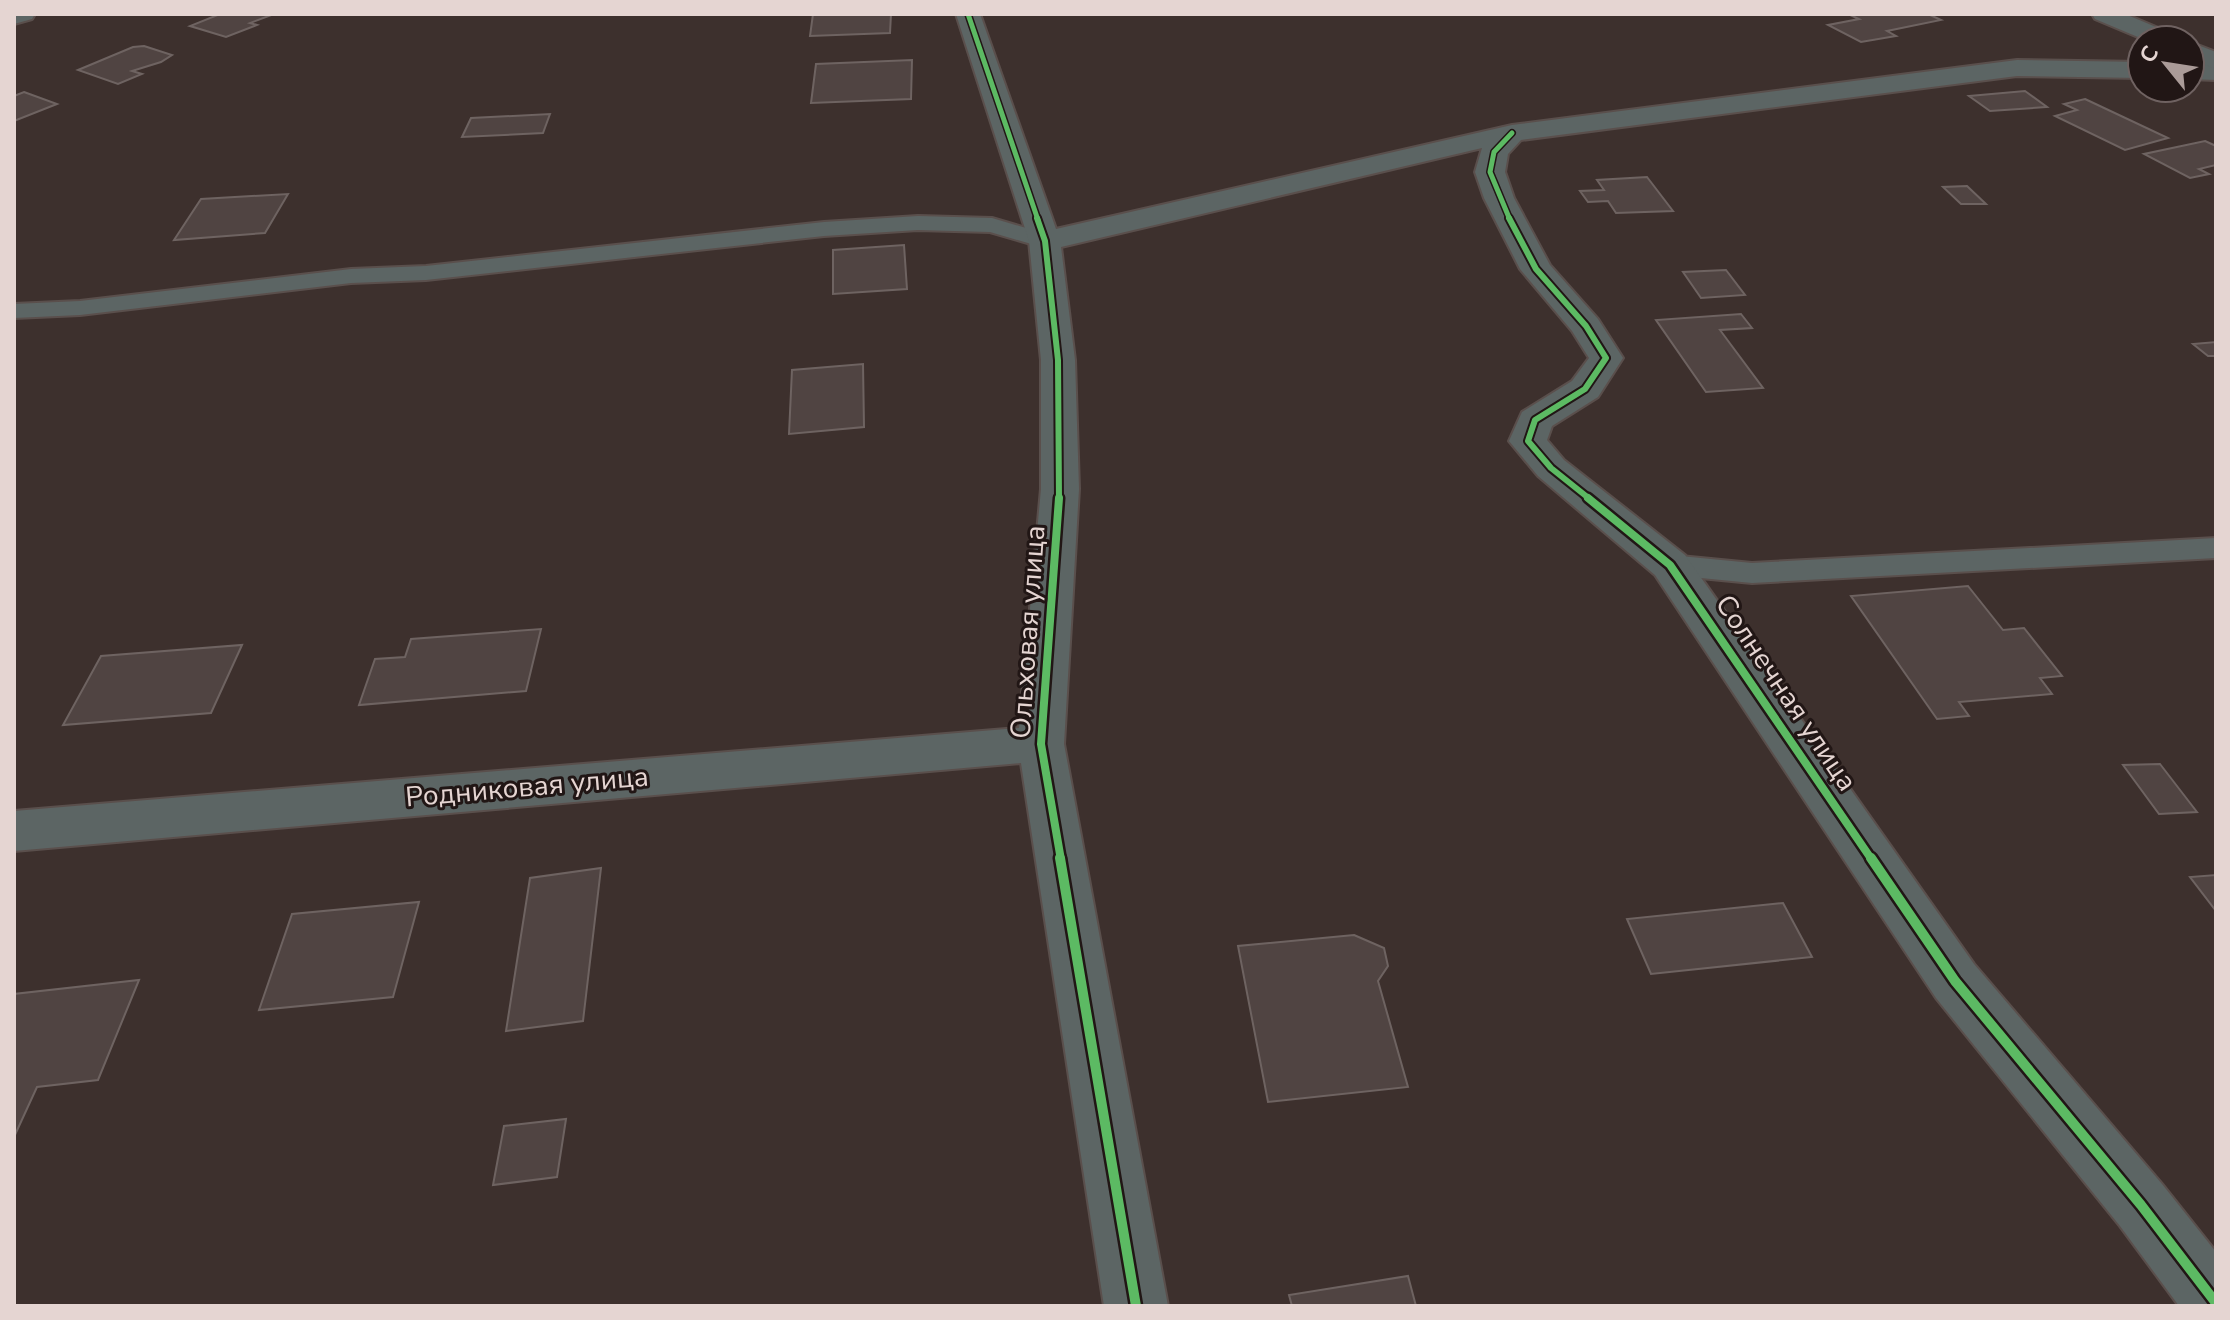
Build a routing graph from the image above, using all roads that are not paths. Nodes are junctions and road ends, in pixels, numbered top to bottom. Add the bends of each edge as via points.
1 (23, 14) edge
2 (968, 14) edge
3 (2104, 14) edge
4 (14, 17) edge
5 (2128, 24) edge
6 (2126, 70) edge
7 (1512, 133) junction
8 (1045, 241) junction
9 (14, 311) edge
10 (2216, 548) edge
11 (1670, 565) junction
12 (1041, 744) junction
13 (14, 831) edge
14 (2216, 1303) edge
15 (1136, 1306) edge

1 - 4 street
2 - 8 street, Ольховая улица
3 - 5 street
6 - 7 street via 2017,68
7 - 8 street
7 - 11 street, Солнечная улица via 1494,152 1490,172 1499,198 1536,269 1586,326 1606,358 1585,389 1535,420 1528,441 1551,468
8 - 9 lane via 992,225 824,229
8 - 12 street, Ольховая улица via 1058,360 1060,489
10 - 11 lane via 1752,573
11 - 14 street, Солнечная улица via 1955,981
12 - 13 street, Родниковая улица
12 - 15 street, Ольховая улица

